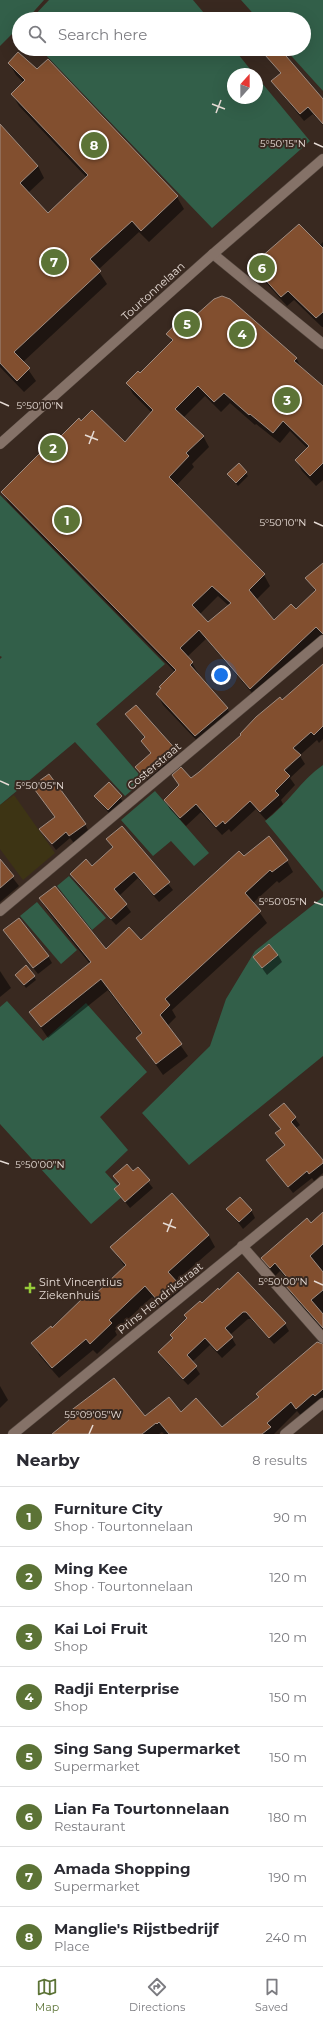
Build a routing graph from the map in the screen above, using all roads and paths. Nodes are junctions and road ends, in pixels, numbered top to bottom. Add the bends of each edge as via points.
1 (323, 158) edge
2 (213, 254) junction
3 (323, 344) edge
4 (0, 444) edge
5 (323, 640) edge
6 (0, 911) edge
7 (323, 1181) edge
8 (242, 1246) junction
9 (323, 1338) edge
10 (323, 1403) edge
11 (13, 1434) edge
12 (285, 1434) edge

1 - 2 street, Tourtonnelaan
2 - 3 street
2 - 4 street, Tourtonnelaan
5 - 6 street, Costerstraat
7 - 8 street, Prins Hendrikstraat
8 - 9 street
8 - 11 street, Prins Hendrikstraat
10 - 12 street

